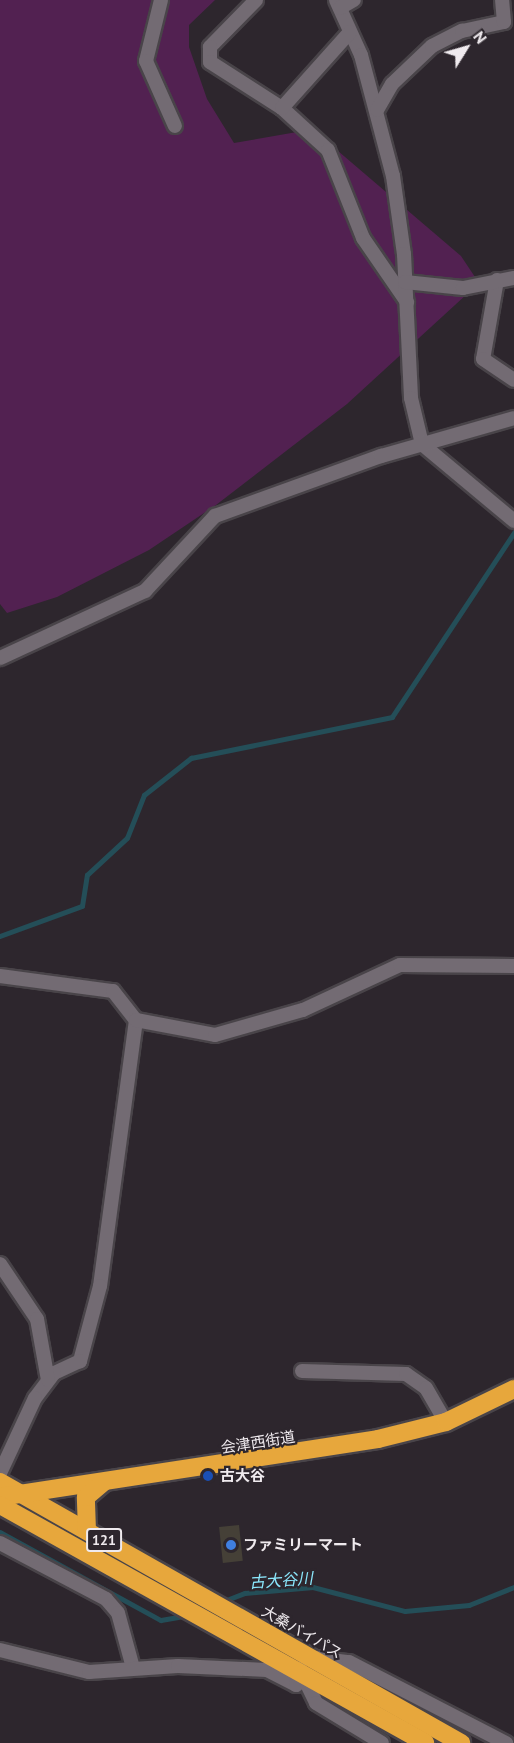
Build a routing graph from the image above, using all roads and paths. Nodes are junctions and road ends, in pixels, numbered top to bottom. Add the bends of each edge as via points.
1 (161, 0) edge
2 (256, 0) edge
3 (354, 0) edge
4 (502, 0) edge
5 (338, 4) edge
6 (350, 32) junction
7 (282, 108) junction
8 (377, 110) junction
9 (175, 126) dead end
10 (514, 278) edge
11 (497, 280) junction
12 (405, 282) junction
13 (407, 302) junction
14 (514, 380) edge
15 (513, 416) edge
16 (422, 444) junction
17 (514, 521) edge
18 (0, 658) edge
19 (514, 966) edge
20 (0, 976) edge
21 (136, 1020) junction
22 (0, 1264) edge
23 (302, 1371) dead end
24 (48, 1380) junction
25 (514, 1389) edge
26 (446, 1422) junction
27 (0, 1473) edge
28 (111, 1479) junction
29 (0, 1482) edge
30 (21, 1494) junction
31 (0, 1497) edge
32 (0, 1505) edge
33 (87, 1531) junction
34 (0, 1543) edge
35 (295, 1648) junction
36 (0, 1650) edge
37 (312, 1658) junction
38 (133, 1668) junction
39 (303, 1676) junction
40 (382, 1743) edge
41 (425, 1743) edge
42 (461, 1743) edge
43 (506, 1743) edge

1 - 9 street via 146,61
2 - 7 street via 210,47 210,62
3 - 5 street
4 - 8 street via 504,22 462,31 432,46 392,84
5 - 6 street
6 - 7 street
6 - 8 street
7 - 13 street via 328,150 363,238
8 - 12 street via 393,176
10 - 11 street
11 - 12 street via 463,288
11 - 14 street via 483,359
12 - 13 street
13 - 16 street via 411,398
15 - 16 street
16 - 17 street
16 - 18 street via 215,516 145,591
19 - 21 street via 400,965 303,1010 215,1035
20 - 21 street via 113,991
21 - 24 street via 100,1286 80,1361
22 - 24 street via 37,1319
23 - 26 street via 405,1374 426,1388
24 - 27 street
25 - 26 highway, 会津西街道
26 - 28 highway, 会津西街道 via 242,1464
28 - 30 highway, 会津西街道
28 - 33 highway via 86,1497
29 - 30 highway, 大桑バイパス / 121
30 - 31 highway, 会津西街道
30 - 33 highway, 大桑バイパス / 121
32 - 39 highway, 121
33 - 35 highway, 大桑バイパス / 121
34 - 38 street via 106,1599 118,1613
35 - 37 highway, 大桑バイパス / 121
35 - 39 street
36 - 38 street via 88,1672
37 - 42 highway, 大桑バイパス / 121
37 - 43 street via 349,1662
38 - 39 street via 267,1670 296,1685
39 - 40 street via 316,1702
39 - 41 highway, 121

